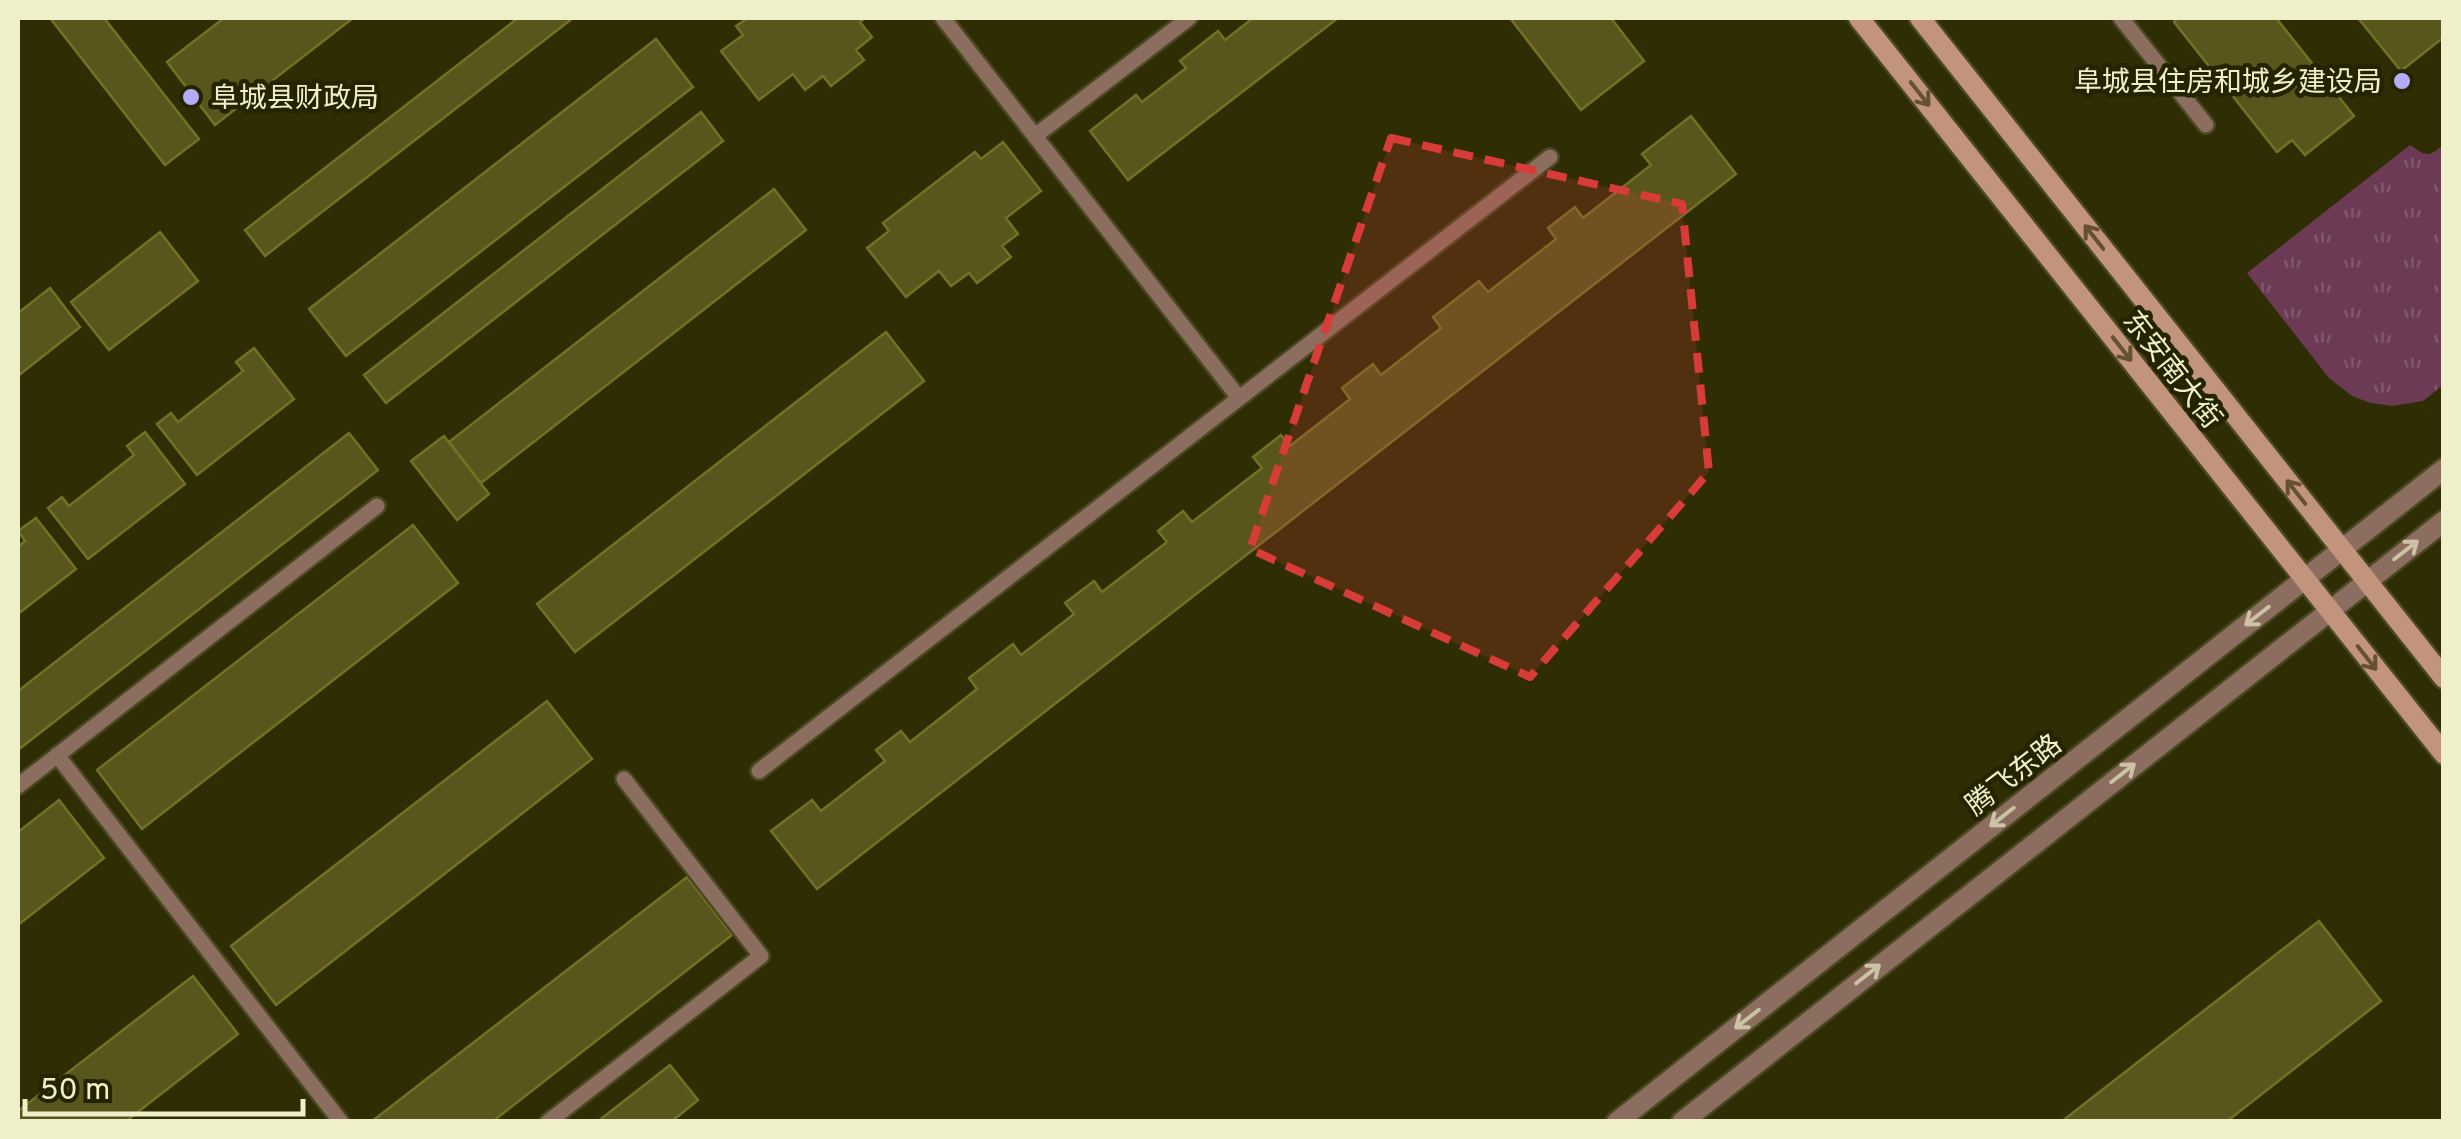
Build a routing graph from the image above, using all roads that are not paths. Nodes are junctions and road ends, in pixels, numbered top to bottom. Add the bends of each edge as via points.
1 (945, 18) edge
2 (1189, 18) edge
3 (1860, 18) edge
4 (1920, 18) edge
5 (2121, 18) edge
6 (2206, 125) dead end
7 (1036, 136) junction
8 (1550, 157) dead end
9 (1239, 398) junction
10 (2444, 469) edge
11 (377, 506) dead end
12 (2444, 520) edge
13 (2342, 550) junction
14 (2304, 578) junction
15 (2367, 581) junction
16 (2330, 610) junction
17 (2444, 678) edge
18 (2444, 754) edge
19 (57, 755) junction
20 (759, 771) dead end
21 (624, 779) dead end
22 (18, 786) edge
23 (340, 1122) edge
24 (548, 1122) edge
25 (1617, 1122) edge
26 (1682, 1122) edge

1 - 7 lane
2 - 7 lane
3 -> 14 main road, 东安南大街
13 -> 4 main road, 东安南大街
5 - 6 lane
7 - 9 lane
8 - 9 lane
9 - 20 lane
10 - 13 street, 腾飞东路
11 - 19 lane
15 -> 12 street
13 - 14 street, 腾飞东路
13 - 15 main road, 东安南大街
14 - 16 main road, 东安南大街
14 -> 25 street, 腾飞东路
15 - 16 street
15 - 17 main road, 东安南大街
16 -> 18 main road, 东安南大街
26 -> 16 street
19 - 22 lane
19 - 23 lane
21 - 24 lane via 761,956

